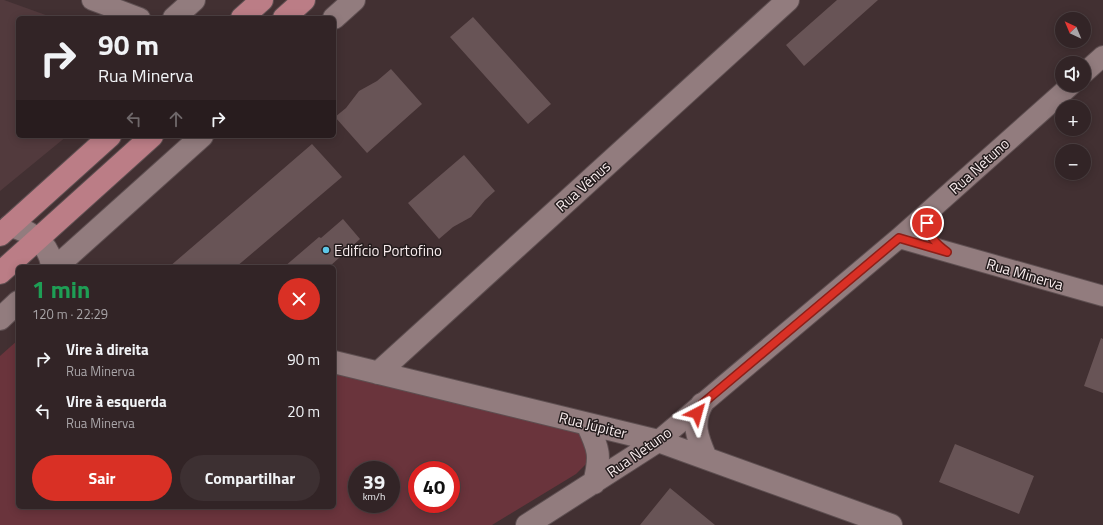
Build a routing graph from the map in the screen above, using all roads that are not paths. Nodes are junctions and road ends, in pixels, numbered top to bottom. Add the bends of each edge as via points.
1 (92, 0) edge
2 (194, 0) edge
3 (262, 0) edge
4 (304, 0) edge
5 (354, 0) edge
6 (788, 0) edge
7 (135, 16) edge
8 (176, 16) edge
9 (244, 16) edge
10 (286, 16) edge
11 (336, 16) edge
12 (1103, 56) edge
13 (1091, 67) edge
14 (1063, 92) edge
15 (108, 138) edge
16 (150, 138) edge
17 (200, 138) edge
18 (929, 211) junction
19 (5, 230) edge
20 (899, 238) junction
21 (38, 239) junction
22 (947, 252) junction
23 (52, 265) edge
24 (58, 265) edge
25 (0, 273) edge
26 (1103, 296) edge
27 (16, 304) edge
28 (0, 319) edge
29 (336, 362) edge
30 (378, 373) junction
31 (702, 404) junction
32 (587, 424) junction
33 (658, 441) junction
34 (706, 458) junction
35 (594, 483) junction
36 (527, 525) edge
37 (891, 525) edge

1 - 7 street
2 - 8 street
3 - 9 main road
4 - 10 main road
5 - 11 street
6 - 30 street, Rua Vênus
12 - 13 street
14 - 18 street, Rua Netuno
15 - 19 main road
16 - 21 main road
17 - 24 street
18 - 20 street, Rua Netuno
18 - 22 street, Rua Minerva via 927,223 931,238
19 - 21 street via 29,232
20 - 22 street, Rua Minerva
20 - 31 street, Rua Netuno
21 - 23 street via 48,250
21 - 25 main road
22 - 26 street, Rua Minerva
27 - 28 street
29 - 30 street, Rua Júpiter
30 - 32 street, Rua Júpiter
31 - 33 street, Rua Netuno
31 - 34 street via 697,413 696,427
32 - 33 street, Rua Júpiter
32 - 35 street via 598,451
33 - 34 street, Rua Júpiter
33 - 35 street, Rua Netuno
34 - 37 street, Rua Júpiter
35 - 36 street, Rua Netuno

